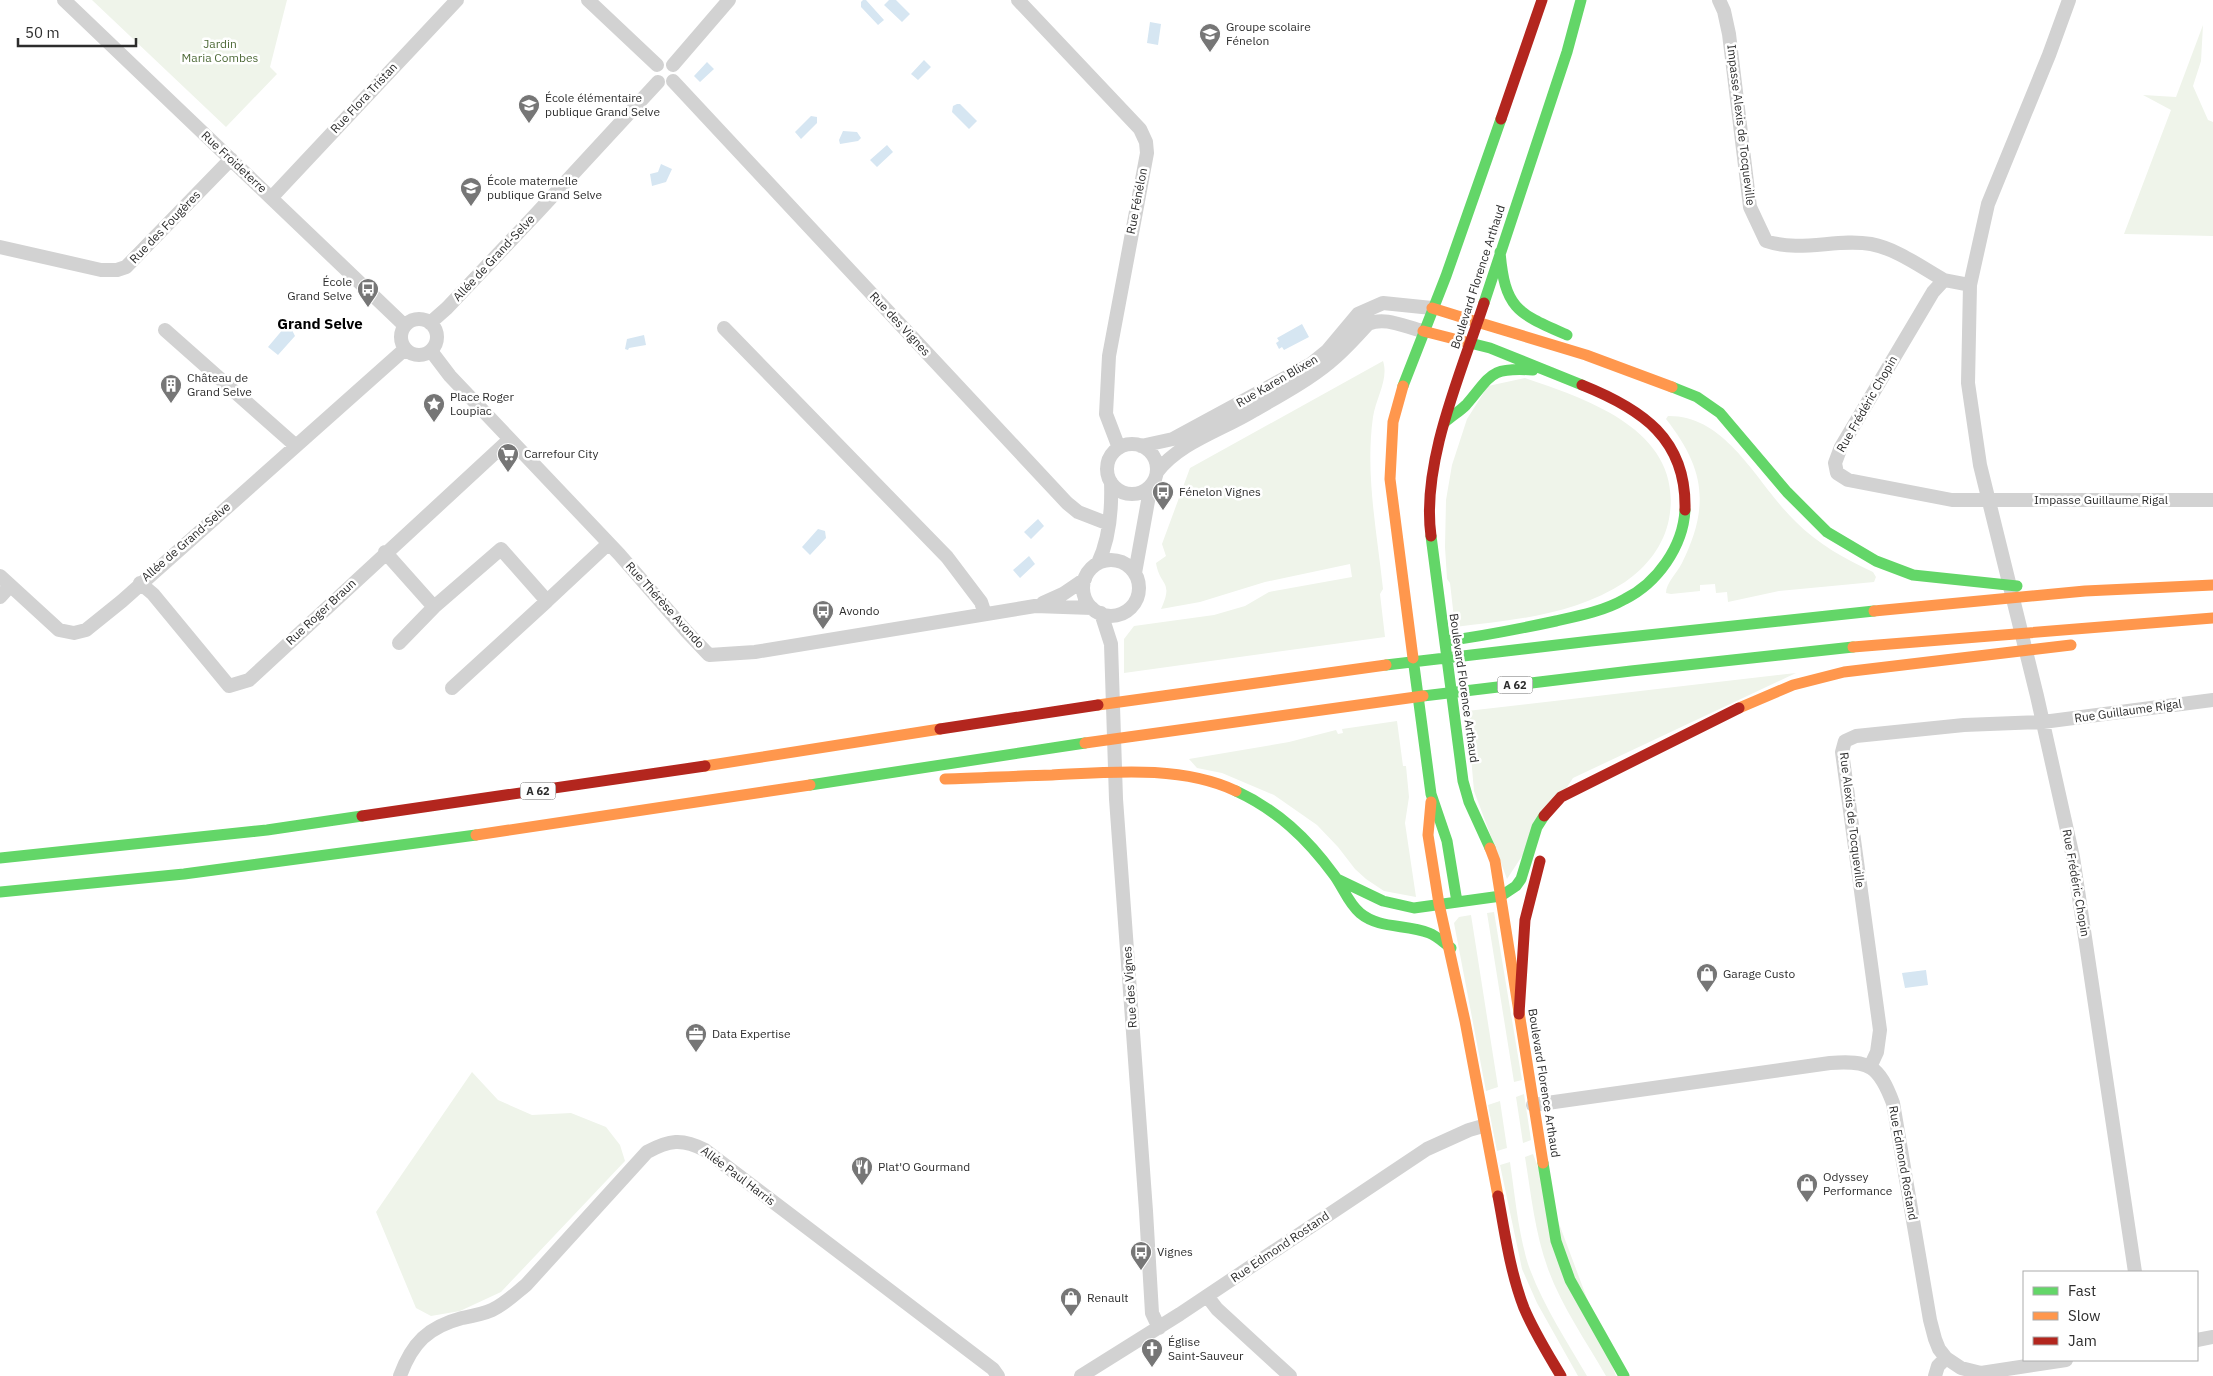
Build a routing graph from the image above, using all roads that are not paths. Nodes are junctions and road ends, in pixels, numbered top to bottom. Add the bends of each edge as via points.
1 (64, 0) edge
2 (457, 0) edge
3 (588, 0) edge
4 (729, 0) edge
5 (1018, 0) edge
6 (1542, 0) edge
7 (1581, 0) edge
8 (1719, 0) edge
9 (2069, 0) edge
10 (657, 65) junction
11 (673, 65) junction
12 (673, 81) junction
13 (658, 82) junction
14 (231, 159) junction
15 (272, 197) junction
16 (0, 247) edge
17 (1500, 252) junction
18 (1944, 280) junction
19 (1970, 286) junction
20 (1432, 308) junction
21 (1477, 322) junction
22 (430, 323) junction
23 (404, 325) junction
24 (724, 328) dead end
25 (165, 330) dead end
26 (1423, 330) junction
27 (1470, 343) junction
28 (405, 349) junction
29 (431, 351) junction
30 (1586, 355) junction
31 (1548, 372) junction
32 (1445, 422) junction
33 (509, 440) junction
34 (296, 446) junction
35 (1141, 446) junction
36 (1119, 448) junction
37 (1157, 472) junction
38 (1111, 482) junction
39 (1147, 489) junction
40 (1988, 500) junction
41 (2213, 500) edge
42 (1109, 524) junction
43 (608, 544) junction
44 (385, 552) junction
45 (1098, 563) junction
46 (1135, 573) junction
47 (1085, 579) junction
48 (5, 581) edge
49 (140, 583) junction
50 (2213, 585) edge
51 (2085, 592) junction
52 (0, 597) edge
53 (547, 601) junction
54 (434, 606) junction
55 (1035, 606) junction
56 (1097, 611) junction
57 (1122, 613) junction
58 (985, 614) junction
59 (2213, 618) edge
60 (2213, 628) edge
61 (2155, 634) dead end
62 (399, 643) dead end
63 (2087, 643) dead end
64 (1111, 644) junction
65 (1403, 647) dead end
66 (1126, 686) dead end
67 (452, 688) dead end
68 (2213, 700) edge
69 (1075, 708) junction
70 (2044, 722) junction
71 (820, 785) junction
72 (1575, 790) junction
73 (1431, 794) junction
74 (1552, 824) dead end
75 (1544, 844) dead end
76 (0, 858) edge
77 (1337, 879) junction
78 (0, 892) edge
79 (1501, 896) junction
80 (1457, 902) junction
81 (1439, 904) junction
82 (1450, 948) junction
83 (1519, 1014) junction
84 (1870, 1067) junction
85 (1533, 1105) junction
86 (1483, 1126) junction
87 (2135, 1271) edge
88 (1207, 1296) junction
89 (1158, 1328) junction
90 (2213, 1337) edge
91 (2198, 1340) edge
92 (1946, 1358) junction
93 (2060, 1361) edge
94 (400, 1376) edge
95 (998, 1376) edge
96 (1081, 1376) edge
97 (1290, 1376) edge
98 (1561, 1376) edge
99 (1624, 1376) edge
100 (1935, 1376) edge

1 - 14 street, Rue Froideterre
2 - 15 street, Rue Flora Tristan
3 - 10 street
4 - 11 street
5 - 36 street, Rue Fénélon via 1140,129 1146,142 1147,153 1106,381 1106,414
6 - 20 main road
7 - 17 main road, Boulevard Florence Arthaud via 1567,52
8 - 18 street, Impasse Alexis de Tocqueville via 1729,34 1750,207 1766,241 1780,246 1804,247 1870,244 1901,255
9 - 19 street, Rue Frédéric Chopin via 1988,204
10 - 11 street via 665,61
10 - 13 street via 654,74
11 - 12 street via 677,73
12 - 13 street
12 - 42 street, Rue des Vignes via 1067,503 1078,512
13 - 22 street, Allée de Grand-Selve
14 - 15 street, Rue Froideterre
14 - 16 street, Rue des Fougères via 126,267 101,270
15 - 23 street, Rue Froideterre
17 - 21 main road, Boulevard Florence Arthaud
17 - 30 main road via 1504,286 1516,309 1568,336
18 - 19 street
18 - 40 street, Rue Frédéric Chopin via 1933,292 1850,430 1835,463 1837,472 1848,480 1952,500
19 - 40 street, Rue Frédéric Chopin via 1968,383
20 - 21 main road
20 - 26 main road
20 - 35 street, Rue Karen Blixen via 1375,305 1358,314 1327,351 1311,364 1173,439
21 - 27 main road, Boulevard Florence Arthaud
21 - 30 main road
22 - 23 street via 417,319
22 - 29 street via 437,336
23 - 28 street via 400,337
24 - 58 street via 947,557 981,602
25 - 34 street
26 - 27 main road
26 - 37 street, Rue Karen Blixen via 1383,320 1368,324 1331,362 1304,381 1180,451 1164,462
26 - 73 main road via 1393,422 1390,479
27 - 31 main road
27 - 32 main road, Boulevard Florence Arthaud
28 - 29 street via 418,355
28 - 34 street, Allée de Grand-Selve
29 - 33 street, Rue Thérèse Avondo
30 - 51 main road via 1680,389 1708,404 1733,426 1787,492 1827,532 1876,561 1934,579
31 - 32 main road via 1516,368 1495,372 1478,386 1465,406
31 - 65 main road via 1628,405 1650,421 1666,440 1679,464 1685,492 1684,520 1677,543 1662,568 1645,587 1599,610 1509,632
32 - 79 main road, Boulevard Florence Arthaud via 1434,465 1429,529 1465,791 1491,848
33 - 43 street, Rue Thérèse Avondo
33 - 44 street, Rue Roger Braun
34 - 49 street, Allée de Grand-Selve
35 - 36 street via 1134,444
35 - 37 street via 1153,456
36 - 38 street via 1109,460
37 - 39 street
38 - 39 street via 1127,493
38 - 42 street
39 - 46 street via 1148,501
40 - 41 street, Impasse Guillaume Rigal
40 - 70 street, Rue Frédéric Chopin
42 - 45 street
43 - 53 street
43 - 58 street, Rue Thérèse Avondo via 709,655 755,652
44 - 49 street, Rue Roger Braun via 249,680 229,686 153,594
44 - 54 street
45 - 46 street via 1116,560
45 - 47 street
46 - 57 street via 1138,596
47 - 55 street via 1063,594
47 - 56 street via 1084,594
48 - 49 street, Allée de Grand-Selve via 59,630 74,633 86,630
48 - 52 street
50 - 51 main road, A 62
51 - 69 main road, A 62 via 1591,641 1378,666
53 - 54 street via 501,549
53 - 67 street
54 - 62 street
55 - 56 street
55 - 58 street
56 - 57 street via 1114,615
56 - 64 street, Rue des Vignes
57 - 64 street, Rue des Vignes
59 - 71 main road, A 62 via 1960,637 1699,662 1164,732
60 - 61 main road
63 - 72 main road via 1844,672 1793,685 1757,699
64 - 89 street, Rue des Vignes via 1116,799 1152,1313
66 - 69 main road via 1106,689
68 - 70 street, Rue Guillaume Rigal
69 - 76 main road, A 62 via 642,776 277,828
70 - 84 street, Rue Alexis de Tocqueville via 1964,725 1856,736 1845,741 1842,752 1880,1030 1877,1052
70 - 87 street, Rue Frédéric Chopin via 2073,857
71 - 77 main road via 1135,771 1187,777 1251,796 1283,818
71 - 78 main road, A 62 via 259,865
72 - 74 main road
72 - 79 main road via 1561,796 1548,809 1537,828 1521,879
73 - 80 main road via 1447,841
73 - 81 main road via 1428,835
75 - 83 main road via 1525,920
77 - 81 main road via 1386,904 1414,908
77 - 82 main road via 1359,913 1390,926 1426,932
79 - 80 main road
79 - 83 main road, Boulevard Florence Arthaud
80 - 81 main road
81 - 82 main road
82 - 86 main road
83 - 85 main road, Boulevard Florence Arthaud
84 - 85 street via 1854,1061 1830,1063
84 - 92 street, Rue Edmond Rostand via 1884,1080 1893,1103 1930,1320 1935,1339
85 - 99 main road, Boulevard Florence Arthaud via 1550,1214 1561,1261
86 - 88 street, Rue Edmond Rostand via 1427,1149
86 - 98 main road via 1516,1285 1531,1323
88 - 89 street, Rue Edmond Rostand
88 - 97 street via 1217,1310
89 - 96 street, Rue Edmond Rostand
90 - 91 street
92 - 93 street via 1961,1368 1982,1373
92 - 100 street via 1938,1366
94 - 95 street, Allée Paul Harris via 411,1350 429,1331 441,1324 504,1304 647,1152 664,1143 680,1141 705,1150

